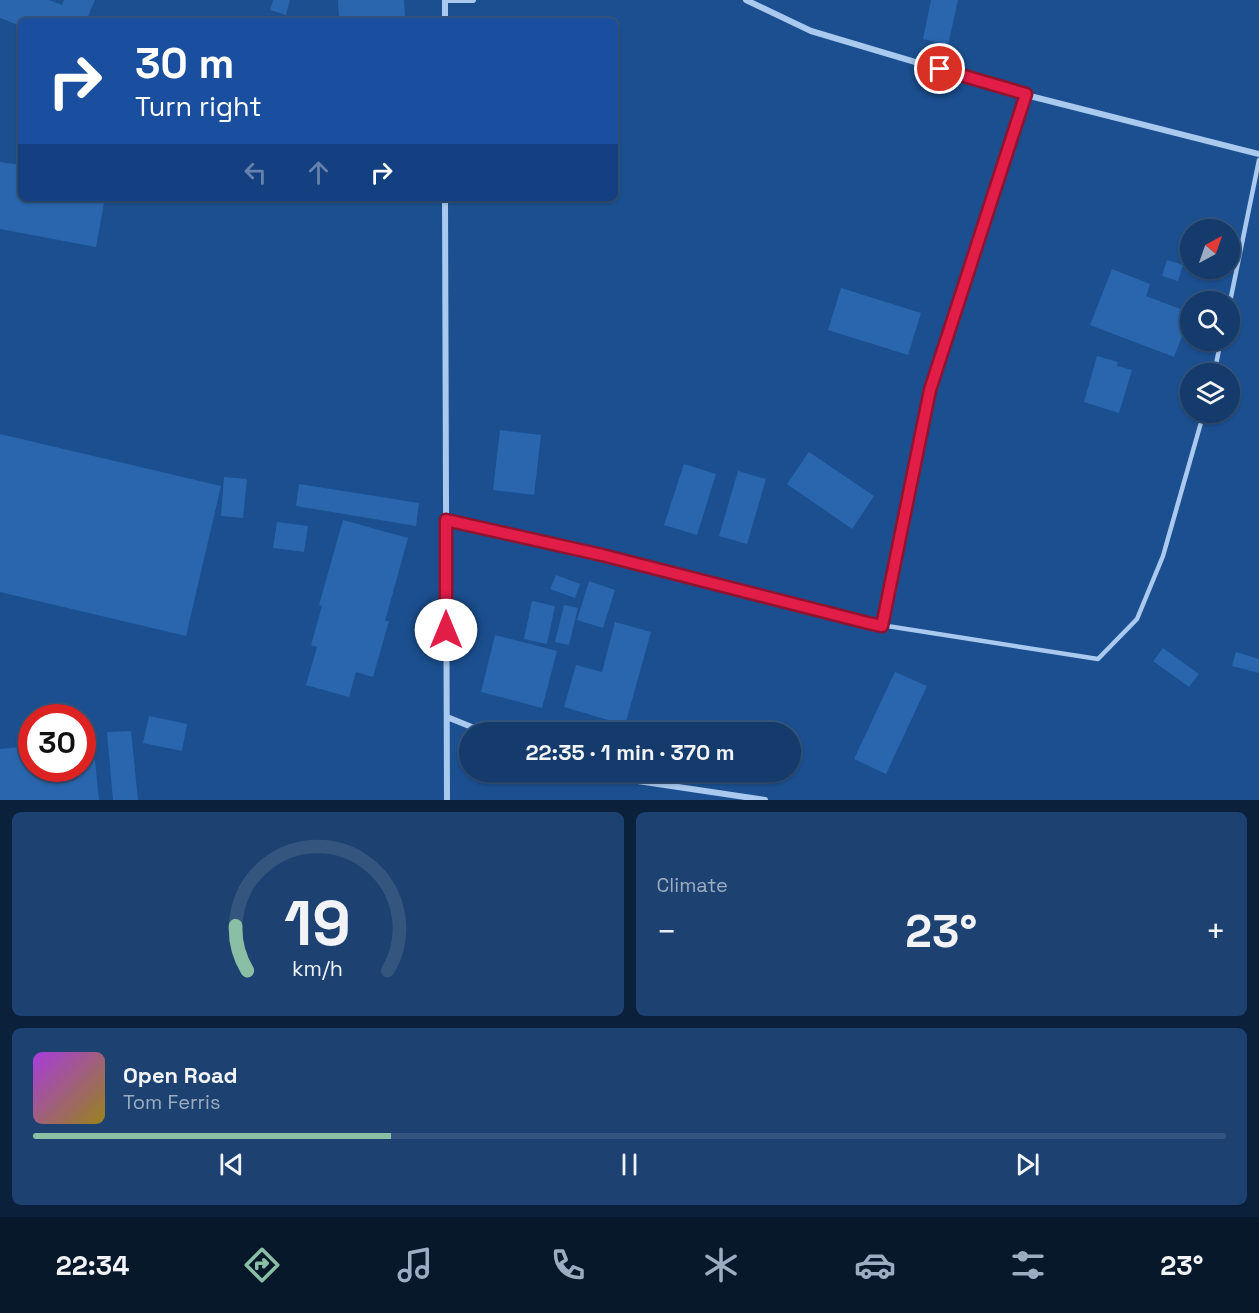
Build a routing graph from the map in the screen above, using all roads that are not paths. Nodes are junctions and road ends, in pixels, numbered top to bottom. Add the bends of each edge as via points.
1 (445, 0) edge
2 (473, 0) edge
3 (746, 0) edge
4 (445, 18) edge
5 (1026, 94) junction
6 (1259, 154) edge
7 (1259, 160) edge
8 (445, 201) edge
9 (1232, 291) edge
10 (1201, 423) edge
11 (446, 520) junction
12 (882, 626) junction
13 (447, 717) junction
14 (459, 722) edge
15 (644, 782) edge
16 (447, 800) edge
17 (765, 800) edge

1 - 2 street
1 - 4 street
3 - 5 street via 811,31
5 - 6 street
5 - 12 lane via 930,390
7 - 9 lane
8 - 11 street
10 - 12 lane via 1163,556 1137,619 1098,659
11 - 12 lane
11 - 13 street
13 - 14 street
13 - 16 street
15 - 17 street

